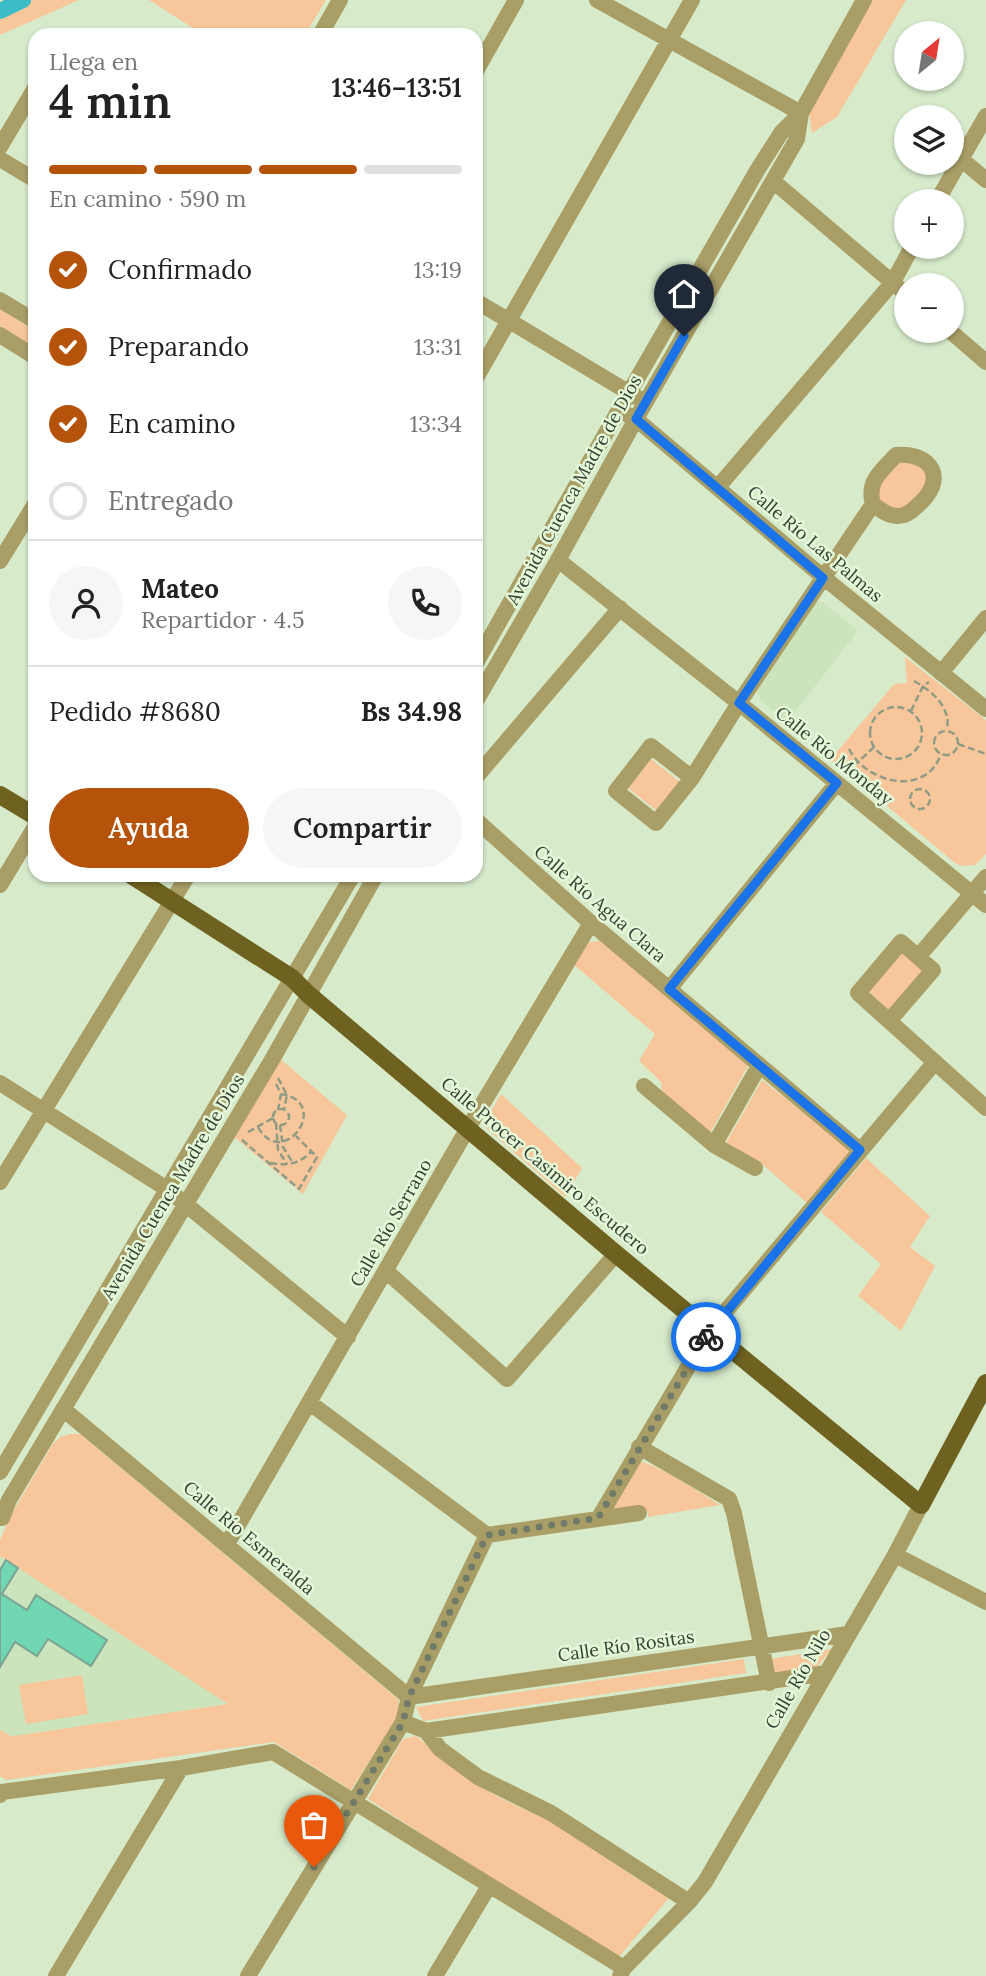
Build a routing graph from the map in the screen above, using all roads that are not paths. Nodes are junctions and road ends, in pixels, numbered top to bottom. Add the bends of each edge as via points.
1 (340, 0) edge
2 (516, 0) edge
3 (597, 0) edge
4 (692, 0) edge
5 (864, 0) edge
6 (324, 28) edge
7 (670, 40) junction
8 (483, 59) edge
9 (28, 100) edge
10 (801, 113) junction
11 (986, 116) edge
12 (0, 147) edge
13 (964, 154) edge
14 (0, 159) edge
15 (964, 162) edge
16 (28, 176) edge
17 (986, 180) edge
18 (773, 181) junction
19 (905, 259) edge
20 (893, 282) junction
21 (0, 300) edge
22 (483, 306) edge
23 (28, 317) edge
24 (508, 321) junction
25 (1, 337) edge
26 (964, 343) edge
27 (28, 352) edge
28 (986, 362) edge
29 (483, 366) edge
30 (629, 393) junction
31 (646, 403) junction
32 (618, 410) junction
33 (636, 419) junction
34 (718, 487) junction
35 (873, 504) dead end
36 (28, 530) edge
37 (558, 560) junction
38 (0, 561) edge
39 (823, 578) junction
40 (620, 608) junction
41 (986, 618) edge
42 (483, 651) edge
43 (941, 673) junction
44 (483, 689) edge
45 (739, 703) junction
46 (986, 709) edge
47 (483, 769) edge
48 (692, 778) junction
49 (837, 783) junction
50 (0, 795) edge
51 (28, 812) edge
52 (483, 826) edge
53 (28, 839) edge
54 (986, 877) edge
55 (142, 882) edge
56 (183, 882) edge
57 (349, 882) edge
58 (372, 882) edge
59 (0, 885) edge
60 (972, 894) junction
61 (172, 901) junction
62 (986, 905) edge
63 (591, 923) junction
64 (918, 957) junction
65 (292, 978) junction
66 (669, 989) junction
67 (309, 995) junction
68 (890, 1020) junction
69 (935, 1062) junction
70 (759, 1066) junction
71 (0, 1083) edge
72 (644, 1086) dead end
73 (986, 1108) edge
74 (44, 1110) junction
75 (468, 1128) junction
76 (714, 1145) junction
77 (860, 1150) junction
78 (755, 1168) dead end
79 (0, 1182) edge
80 (167, 1189) junction
81 (185, 1203) junction
82 (616, 1254) junction
83 (386, 1270) junction
84 (710, 1330) junction
85 (348, 1337) junction
86 (986, 1383) edge
87 (310, 1403) junction
88 (63, 1409) junction
89 (639, 1447) junction
90 (0, 1472) edge
91 (921, 1504) junction
92 (2, 1510) edge
93 (639, 1513) dead end
94 (598, 1518) junction
95 (487, 1535) junction
96 (227, 1544) junction
97 (895, 1555) junction
98 (986, 1602) edge
99 (848, 1634) junction
100 (761, 1646) junction
101 (826, 1673) junction
102 (769, 1682) junction
103 (409, 1697) junction
104 (403, 1722) junction
105 (426, 1731) junction
106 (181, 1768) junction
107 (0, 1795) edge
108 (354, 1802) junction
109 (489, 1886) junction
110 (689, 1902) junction
111 (622, 1972) edge
112 (58, 1975) edge
113 (248, 1976) edge
114 (435, 1976) edge

1 - 6 street
2 - 8 street
3 - 7 street
4 - 7 street
5 - 10 street, Avenida Cuenca Madre de Dios
7 - 10 street
7 - 24 street
9 - 12 street
10 - 18 street, Avenida Cuenca Madre de Dios via 797,139
10 - 30 street, Avenida Cuenca Madre de Dios via 781,133 758,169
11 - 13 street
14 - 16 street
15 - 17 street
18 - 20 street
18 - 31 street, Avenida Cuenca Madre de Dios
19 - 20 street
20 - 34 street
21 - 23 street
22 - 24 street
24 - 29 street
24 - 30 street
25 - 27 street
26 - 28 street
30 - 31 street
30 - 32 street, Avenida Cuenca Madre de Dios
31 - 33 street, Avenida Cuenca Madre de Dios
32 - 33 street, Calle Río Las Palmas
32 - 42 street, Avenida Cuenca Madre de Dios
33 - 34 street, Calle Río Las Palmas
33 - 37 street, Avenida Cuenca Madre de Dios
34 - 39 street, Calle Río Las Palmas
35 - 39 street
36 - 38 street
37 - 40 street, Calle Río Monday
37 - 44 street, Avenida Cuenca Madre de Dios
39 - 43 street, Calle Río Las Palmas
39 - 45 street
40 - 45 street, Calle Río Monday
40 - 47 street
41 - 43 street
43 - 46 street, Calle Río Las Palmas
45 - 48 street
45 - 49 street, Calle Río Monday
48 - 48 street via 651,746 616,791 656,823
49 - 60 street, Calle Río Monday
49 - 66 street
50 - 51 main road
52 - 63 street, Calle Río Agua Clara
53 - 59 street
54 - 60 street
55 - 61 main road, Calle Procer Casimiro Escudero
56 - 61 street
57 - 65 street, Avenida Cuenca Madre de Dios
58 - 67 street, Avenida Cuenca Madre de Dios
60 - 62 street, Calle Río Monday
60 - 64 street
61 - 65 main road, Calle Procer Casimiro Escudero
61 - 74 street
63 - 66 street, Calle Río Agua Clara
63 - 75 street, Calle Río Serrano
64 - 68 street via 933,970
64 - 68 street via 901,942 858,993
65 - 67 main road, Calle Procer Casimiro Escudero
65 - 80 street, Avenida Cuenca Madre de Dios
66 - 70 street, Calle Río Agua Clara
67 - 75 main road, Calle Procer Casimiro Escudero
67 - 81 street, Avenida Cuenca Madre de Dios
68 - 69 street
69 - 73 street
69 - 77 street
70 - 76 street
70 - 77 street, Calle Río Agua Clara
71 - 74 street
72 - 76 street
74 - 79 street
74 - 80 street
75 - 82 main road, Calle Procer Casimiro Escudero
75 - 83 street, Calle Río Serrano
76 - 78 street
77 - 84 street
80 - 81 street
80 - 90 street, Avenida Cuenca Madre de Dios
81 - 85 street
81 - 88 street, Avenida Cuenca Madre de Dios
82 - 83 street via 507,1379
82 - 84 main road, Calle Procer Casimiro Escudero
83 - 85 street, Calle Río Serrano
84 - 89 street
84 - 91 main road, Calle Procer Casimiro Escudero
85 - 87 street, Calle Río Serrano
86 - 91 main road, Calle Río Nilo
87 - 95 street
87 - 96 street, Calle Río Serrano
88 - 92 street, Avenida Cuenca Madre de Dios
88 - 96 street, Calle Río Esmeralda
89 - 94 street
89 - 100 street via 729,1499
91 - 97 street, Calle Río Nilo
93 - 94 street
94 - 95 street
95 - 103 street
96 - 103 street, Calle Río Esmeralda
97 - 98 street
97 - 99 street, Calle Río Nilo
99 - 100 street, Calle Río Rositas
99 - 101 street, Calle Río Nilo
100 - 102 street
100 - 103 street, Calle Río Rositas
101 - 102 street
101 - 110 street, Calle Río Nilo
102 - 105 street
103 - 104 street
104 - 105 street
104 - 108 street
105 - 110 street via 440,1749 478,1777 551,1814
106 - 107 street
106 - 108 street via 272,1752
106 - 112 street
108 - 109 street
108 - 113 street
109 - 111 street
109 - 114 street
110 - 111 street, Calle Río Nilo

